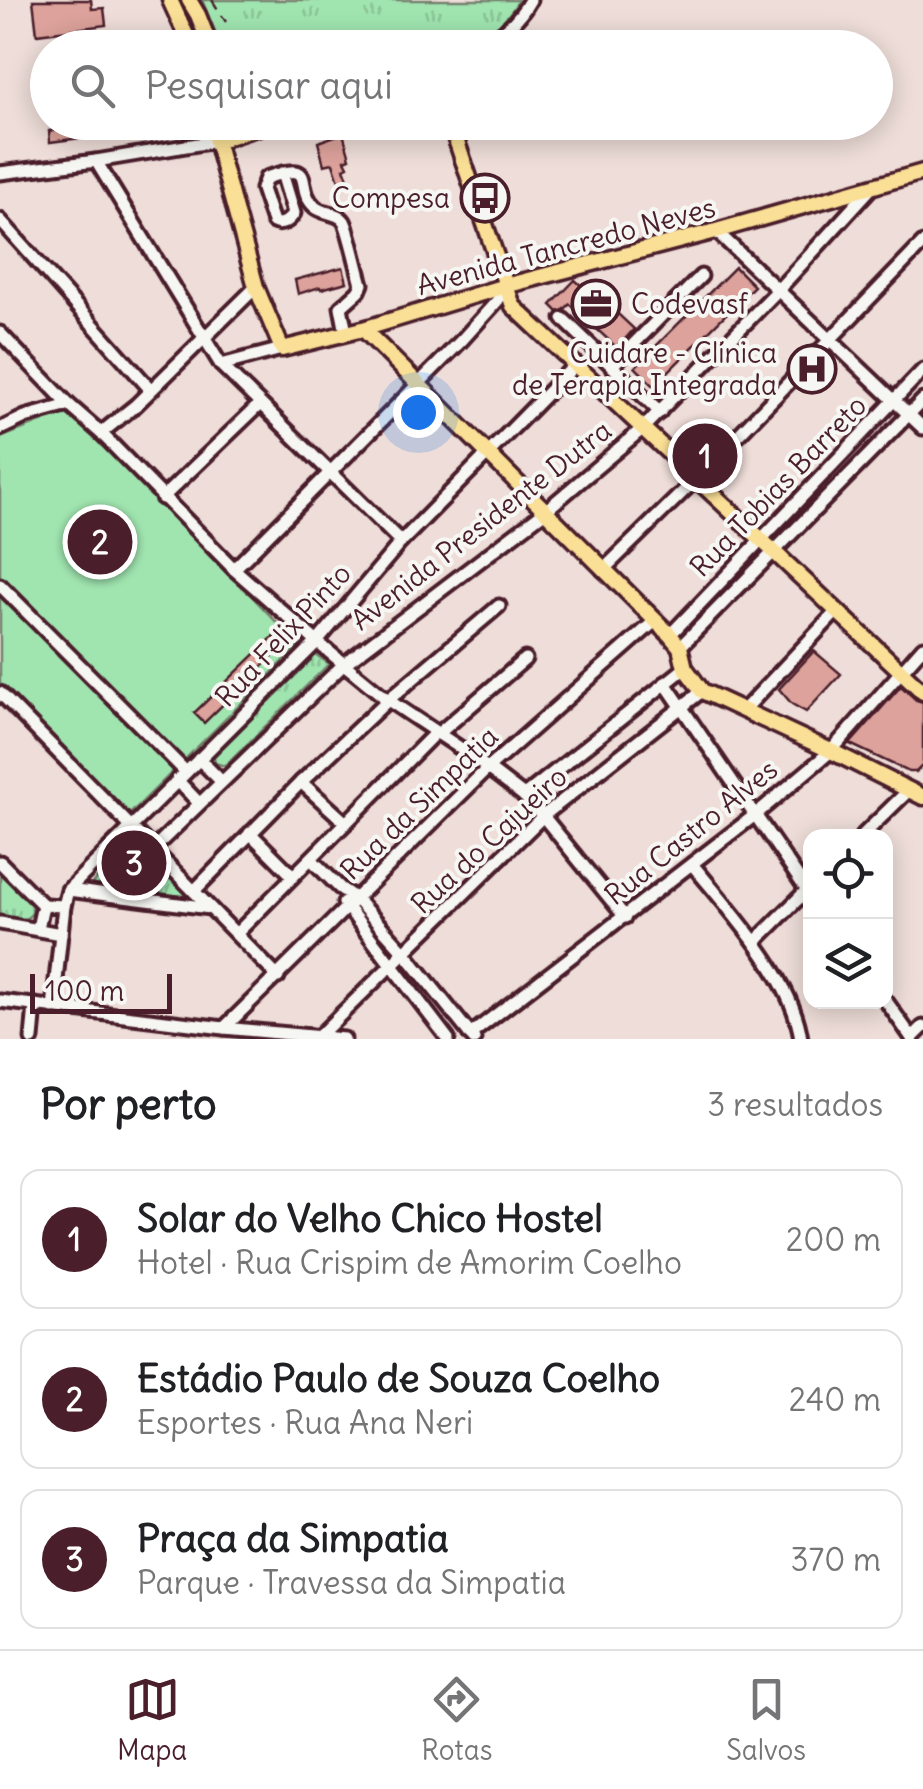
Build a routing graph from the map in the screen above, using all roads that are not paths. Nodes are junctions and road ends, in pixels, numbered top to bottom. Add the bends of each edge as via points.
1 (170, 0) edge
2 (189, 0) edge
3 (530, 0) edge
4 (184, 30) edge
5 (203, 30) edge
6 (508, 30) edge
7 (456, 140) edge
8 (216, 141) joint
9 (96, 161) junction
10 (282, 172) dead end
11 (923, 172) edge
12 (0, 173) edge
13 (872, 187) junction
14 (0, 220) edge
15 (716, 231) junction
16 (923, 243) edge
17 (701, 276) dead end
18 (505, 286) junction
19 (256, 287) junction
20 (777, 292) junction
21 (564, 320) dead end
22 (362, 329) junction
23 (0, 333) edge
24 (346, 333) junction
25 (203, 339) junction
26 (830, 341) junction
27 (282, 349) junction
28 (222, 366) junction
29 (574, 366) junction
30 (612, 366) junction
31 (923, 370) edge
32 (416, 384) junction
33 (152, 390) junction
34 (923, 400) edge
35 (893, 401) junction
36 (70, 405) junction
37 (259, 405) junction
38 (660, 412) junction
39 (909, 415) junction
40 (923, 428) edge
41 (0, 429) edge
42 (642, 429) junction
43 (100, 433) junction
44 (486, 454) junction
45 (328, 472) junction
46 (697, 478) junction
47 (162, 498) junction
48 (544, 512) junction
49 (401, 542) junction
50 (768, 546) junction
51 (234, 569) junction
52 (603, 570) junction
53 (0, 585) edge
54 (500, 606) dead end
55 (836, 612) junction
56 (655, 621) junction
57 (670, 635) junction
58 (317, 642) junction
59 (680, 647) junction
60 (923, 647) edge
61 (525, 659) dead end
62 (344, 664) junction
63 (685, 668) junction
64 (901, 671) junction
65 (665, 684) junction
66 (698, 686) junction
67 (923, 692) edge
68 (0, 693) edge
69 (388, 700) junction
70 (681, 707) junction
71 (744, 710) junction
72 (436, 734) junction
73 (831, 750) junction
74 (199, 759) junction
75 (488, 768) junction
76 (182, 776) junction
77 (923, 777) edge
78 (221, 781) junction
79 (302, 782) junction
80 (916, 794) edge
81 (524, 796) junction
82 (198, 803) junction
83 (755, 815) junction
84 (543, 816) junction
85 (346, 823) junction
86 (130, 828) junction
87 (871, 829) edge
88 (250, 833) junction
89 (153, 849) junction
90 (311, 859) junction
91 (0, 862) edge
92 (692, 864) junction
93 (293, 876) junction
94 (803, 883) edge
95 (68, 890) junction
96 (194, 891) junction
97 (803, 897) edge
98 (351, 904) junction
99 (43, 905) junction
100 (64, 906) junction
101 (210, 908) junction
102 (625, 917) junction
103 (0, 923) edge
104 (38, 928) junction
105 (61, 934) junction
106 (236, 934) junction
107 (754, 942) junction
108 (405, 953) junction
109 (392, 966) junction
110 (278, 977) junction
111 (0, 1001) edge
112 (16, 1003) junction
113 (36, 1005) junction
114 (53, 1008) junction
115 (891, 1009) edge
116 (0, 1012) edge
117 (923, 1026) edge
118 (224, 1028) junction
119 (469, 1034) edge
120 (258, 1036) edge
121 (319, 1036) junction
122 (32, 1039) edge
123 (344, 1039) edge
124 (449, 1039) edge
125 (801, 1039) edge
126 (912, 1039) edge

1 - 4 main road
2 - 5 main road
3 - 6 street
7 - 18 main road
8 - 9 street
8 - 19 main road
9 - 12 street
9 - 25 street
10 - 24 street via 299,173 316,207 344,221 362,284 341,307
11 - 13 main road, Avenida Tancredo Neves
13 - 15 main road, Avenida Tancredo Neves
13 - 20 street, Avenida Presidente Dutra
14 - 33 street
15 - 18 main road, Avenida Tancredo Neves
15 - 20 street
16 - 26 street
17 - 30 street
18 - 22 main road, Avenida Tancredo Neves
18 - 29 main road via 513,306
18 - 32 street
19 - 25 street
19 - 27 main road
20 - 26 street
20 - 38 street, Avenida Presidente Dutra
21 - 30 street
22 - 24 main road, Avenida Tancredo Neves
22 - 32 main road
23 - 36 street
24 - 27 main road, Avenida Tancredo Neves
25 - 28 street
25 - 33 street
26 - 35 street
26 - 46 street
27 - 28 street, Avenida Tancredo Neves
28 - 37 street
29 - 42 main road
29 - 44 street, Rua Felix Pinto
30 - 38 street
31 - 35 street, Rua Tobias Barreto
32 - 44 main road
32 - 45 street
33 - 43 street
34 - 39 street, Rua Tobias Barreto
35 - 39 street
35 - 50 street, Rua Tobias Barreto
36 - 41 street
36 - 43 street
37 - 45 street
37 - 47 street
38 - 42 street, Avenida Presidente Dutra
39 - 40 street
39 - 50 street, Rua Tobias Barreto
42 - 46 main road
42 - 48 street, Avenida Presidente Dutra
43 - 47 street
44 - 48 main road
44 - 49 street, Rua Felix Pinto
45 - 49 street
45 - 51 street
46 - 50 main road
46 - 52 street
47 - 51 street
48 - 52 main road
48 - 62 street, Avenida Presidente Dutra
49 - 58 street, Rua Felix Pinto
50 - 55 main road
50 - 57 street, Rua Tobias Barreto
50 - 59 street, Rua Tobias Barreto
51 - 58 street
52 - 56 main road
53 - 76 street
54 - 69 street
55 - 64 main road
55 - 71 street
56 - 57 main road
56 - 75 street, Rua da Simpatia
57 - 59 main road
58 - 62 street
58 - 74 street, Rua Felix Pinto
59 - 63 main road
60 - 64 street, Rua Castro Alves
61 - 72 street
62 - 69 street
62 - 78 street, Avenida Presidente Dutra
63 - 65 street
63 - 66 main road
64 - 67 main road
64 - 73 street, Rua Castro Alves
65 - 70 street
65 - 81 street
66 - 70 street, Rua do Cajueiro
66 - 71 main road
68 - 86 street
69 - 72 street
69 - 79 street
70 - 83 street
70 - 84 street, Rua do Cajueiro
71 - 73 main road
72 - 75 street
72 - 85 street
73 - 80 main road
73 - 83 street, Rua Castro Alves
74 - 76 street, Rua Felix Pinto
74 - 78 street
75 - 81 street
75 - 98 street, Rua da Simpatia
76 - 82 street
76 - 86 street, Rua Felix Pinto
77 - 80 main road
78 - 82 street, Avenida Presidente Dutra
79 - 85 street
79 - 88 street
80 - 87 street
81 - 84 street
82 - 89 street, Avenida Presidente Dutra
83 - 92 street, Rua Castro Alves
83 - 94 street
84 - 102 street
84 - 108 street, Rua do Cajueiro
85 - 90 street
86 - 89 street
86 - 95 street, Rua Felix Pinto
88 - 93 street
88 - 96 street
89 - 96 street
90 - 93 street
90 - 98 street
91 - 99 street
92 - 102 street, Rua Castro Alves
92 - 107 street
93 - 106 street
95 - 100 street
95 - 101 street
96 - 101 street
97 - 107 street
98 - 108 street
98 - 109 street
98 - 110 street, Rua da Simpatia
99 - 100 street
99 - 104 street
100 - 105 street
101 - 106 street
102 - 119 street, Rua Castro Alves
103 - 104 street
104 - 105 street
105 - 114 street
106 - 110 street
107 - 125 street via 794,1006
108 - 109 street, Rua do Cajueiro
108 - 119 street
109 - 121 street, Rua do Cajueiro
109 - 124 street
110 - 118 street, Rua da Simpatia
111 - 112 street
112 - 113 street
112 - 116 street
113 - 114 street
113 - 122 street
114 - 118 street
115 - 126 street
117 - 126 street
118 - 120 street
119 - 124 street, Rua Castro Alves
120 - 121 street
121 - 123 street

